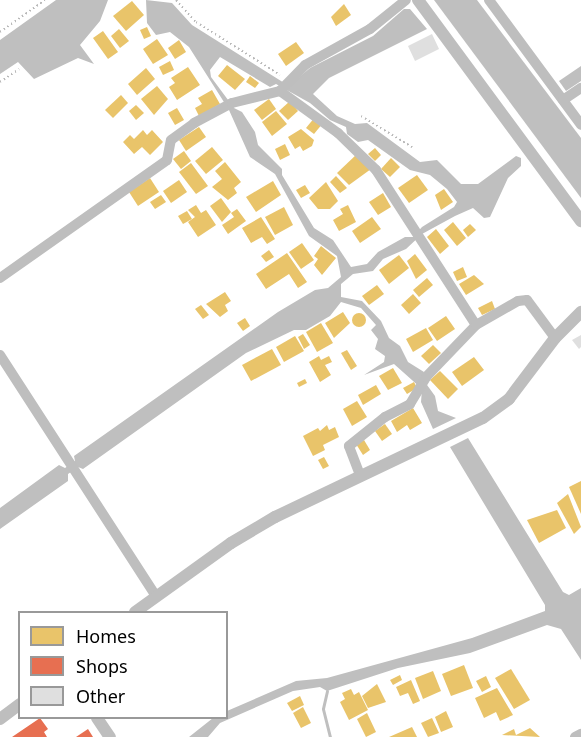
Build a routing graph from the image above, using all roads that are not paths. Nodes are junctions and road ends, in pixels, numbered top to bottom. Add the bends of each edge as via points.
1 (406, 0) edge
2 (418, 0) edge
3 (489, 0) edge
4 (284, 85) junction
5 (581, 88) edge
6 (563, 100) junction
7 (581, 125) edge
8 (581, 221) edge
9 (0, 278) edge
10 (581, 312) edge
11 (476, 325) junction
12 (555, 338) junction
13 (0, 355) edge
14 (360, 475) junction
15 (156, 596) junction
16 (136, 611) edge
17 (18, 705) edge
18 (0, 718) edge
19 (98, 719) edge
20 (581, 734) edge
21 (110, 737) edge
22 (575, 737) edge

1 - 4 street via 370,29 305,65
2 - 8 street
3 - 6 street
4 - 9 street via 228,105 171,140 168,160
4 - 11 street via 376,170
5 - 6 street
6 - 7 street
10 - 12 street
11 - 12 street via 518,300 527,300
11 - 14 street via 422,383 410,404 385,417 349,446
12 - 14 street via 509,399 483,418
13 - 15 street
14 - 15 street via 231,543
15 - 16 street
17 - 18 street
19 - 21 street
20 - 22 street

